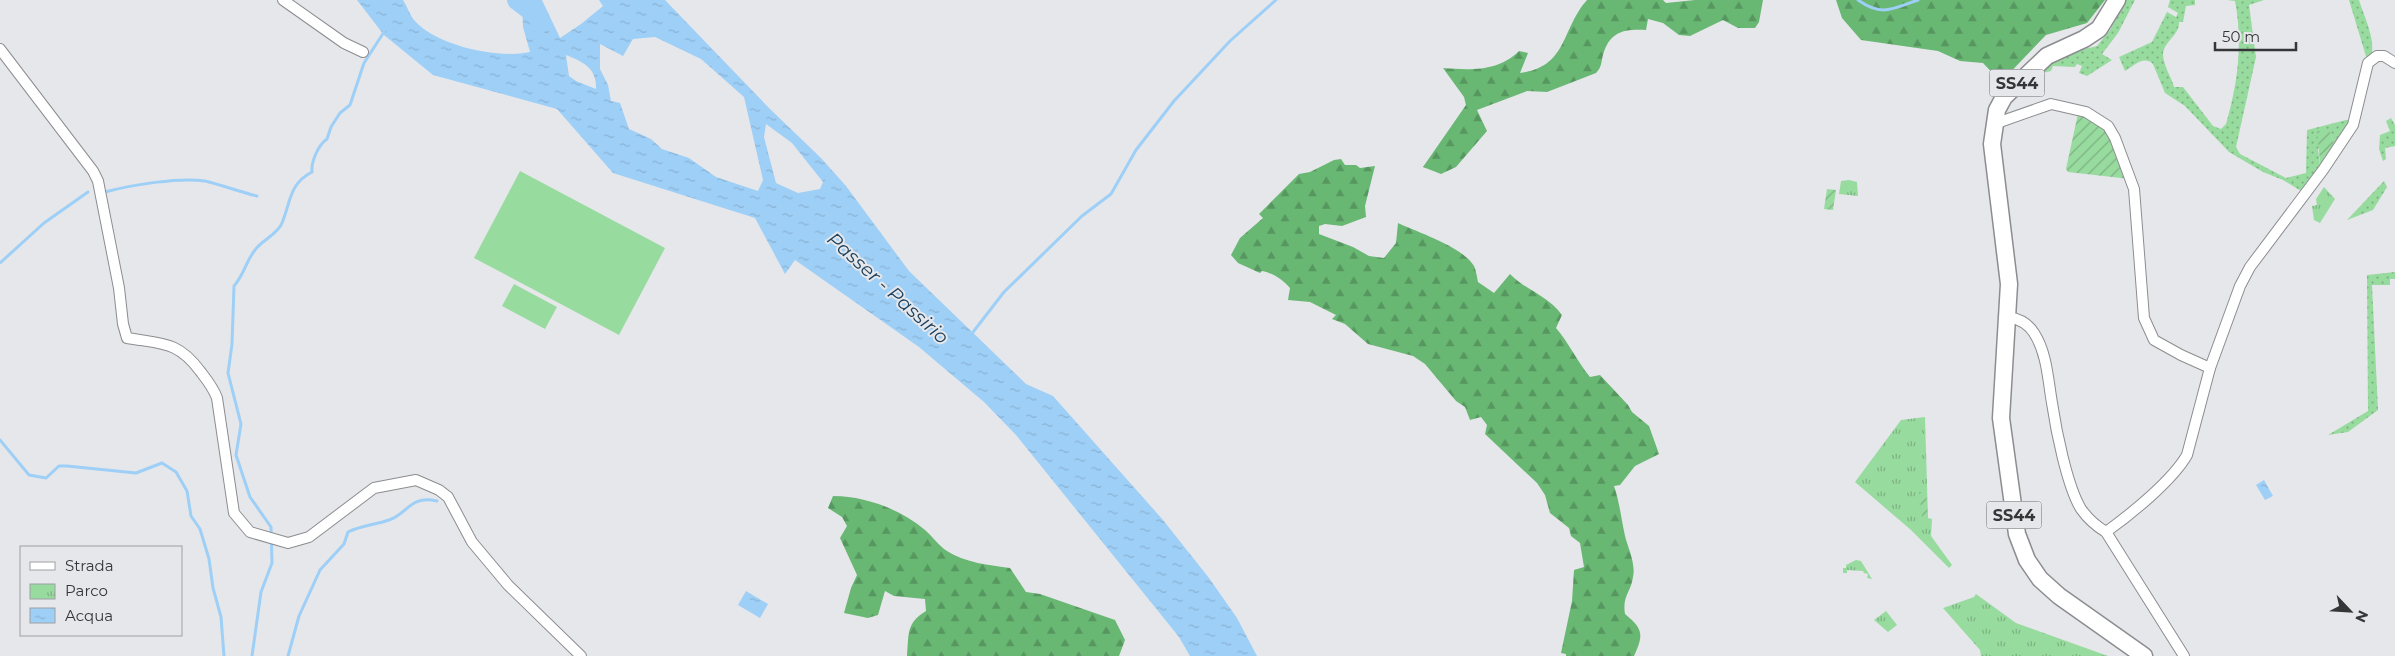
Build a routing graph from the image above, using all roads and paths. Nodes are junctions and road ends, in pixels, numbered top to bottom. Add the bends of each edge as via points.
1 (283, 0) edge
2 (2117, 0) edge
3 (0, 49) edge
4 (363, 52) dead end
5 (2395, 63) edge
6 (1994, 124) junction
7 (2009, 317) junction
8 (2210, 368) junction
9 (2106, 532) junction
10 (581, 656) edge
11 (2144, 656) edge
12 (2184, 656) edge

1 - 4 street via 344,43
2 - 6 main road, SS44 via 2099,30 2048,56 2017,83 2000,103
3 - 10 street via 93,170 98,181 127,338 164,344 184,352 213,387 234,513 250,532 288,543 309,537 374,488 416,480 448,497 472,542 508,585
5 - 8 street via 2384,56 2377,56 2368,63 2353,125 2250,267
6 - 7 main road, SS44 via 1992,144 2006,251
6 - 8 street via 2051,104 2093,115 2108,126 2134,190 2144,318 2154,340
7 - 9 street via 2023,321 2038,341 2074,495 2094,524
7 - 11 main road, SS44 via 2001,418 2017,534 2036,572 2059,596
8 - 9 street via 2187,455 2180,467 2128,517
9 - 12 street

